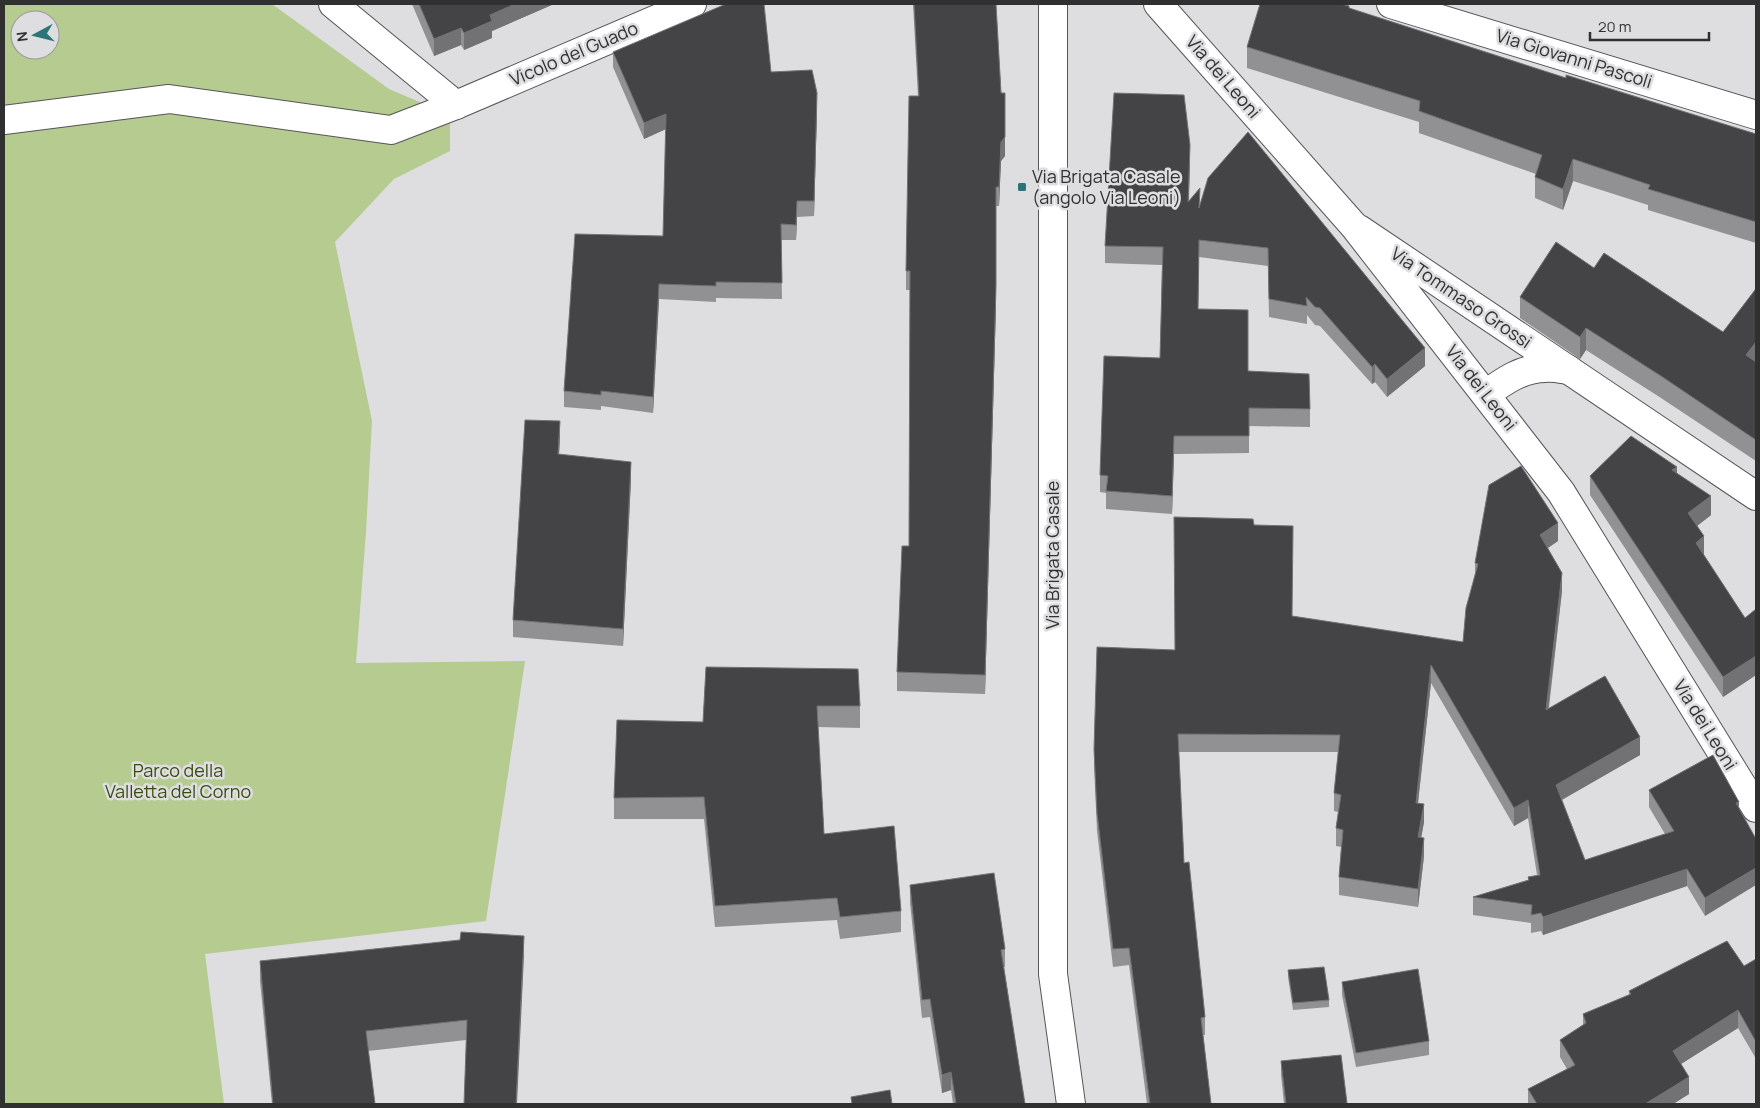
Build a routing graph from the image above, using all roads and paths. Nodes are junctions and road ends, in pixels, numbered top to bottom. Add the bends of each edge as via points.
1 (333, 4) edge
2 (692, 4) edge
3 (1053, 4) edge
4 (1158, 4) edge
5 (1391, 4) edge
6 (456, 105) junction
7 (1756, 115) edge
8 (4, 120) edge
9 (1354, 226) junction
10 (1569, 370) junction
11 (1486, 394) junction
12 (1756, 496) edge
13 (1756, 808) edge
14 (1071, 1104) edge

1 - 6 street
2 - 6 street, Vicolo del Guado
3 - 14 street, Via Brigata Casale via 1053,974
4 - 9 street, Via dei Leoni
5 - 7 street, Via Giovanni Pascoli
6 - 8 street, Vicolo del Guado via 391,130 169,99
9 - 10 street, Via Tommaso Grossi
9 - 11 street, Via dei Leoni
10 - 11 street, Via Tommaso Grossi via 1546,368 1519,373
10 - 12 street, Via Tommaso Grossi
11 - 13 street, Via dei Leoni via 1561,492

